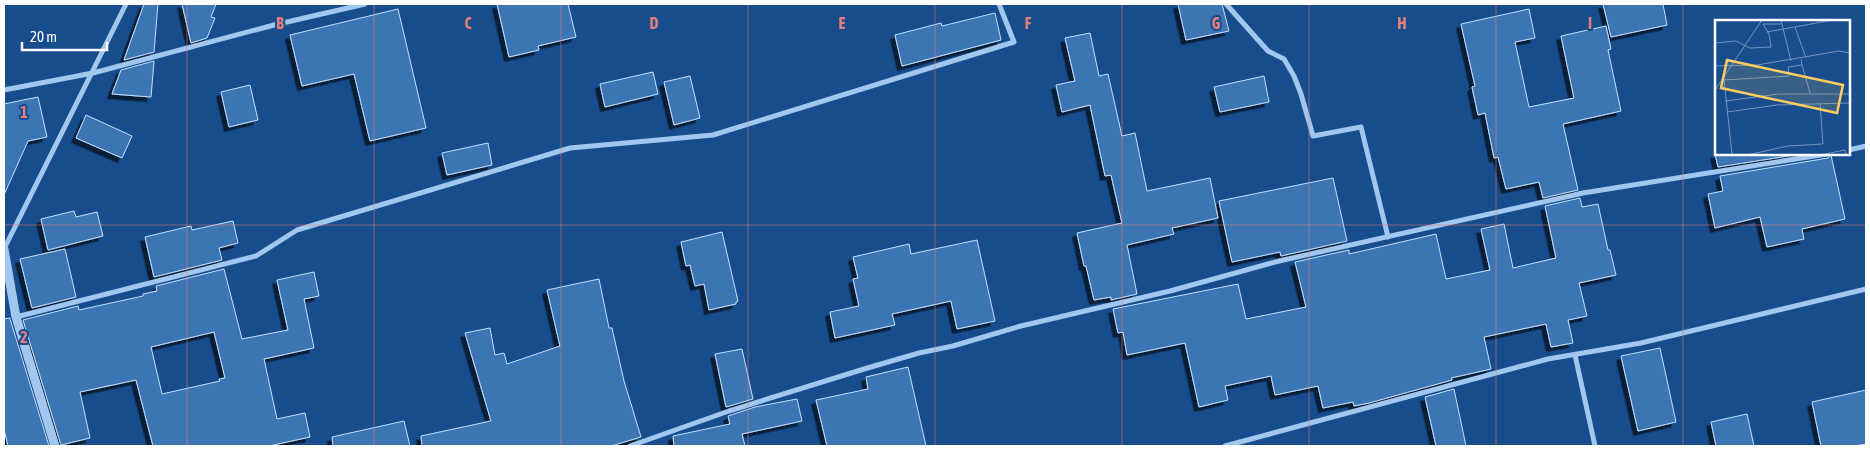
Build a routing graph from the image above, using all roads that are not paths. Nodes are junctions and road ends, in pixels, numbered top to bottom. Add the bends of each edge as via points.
1 (126, 4) edge
2 (365, 4) edge
3 (999, 4) edge
4 (1226, 4) edge
5 (93, 74) junction
6 (4, 90) edge
7 (1866, 146) edge
8 (1850, 150) edge
9 (1821, 155) edge
10 (1388, 238) junction
11 (4, 250) edge
12 (1866, 289) edge
13 (16, 317) junction
14 (1575, 355) junction
15 (55, 446) edge
16 (630, 446) edge
17 (1225, 446) edge
18 (1596, 446) edge

1 - 5 street
2 - 5 street
3 - 13 street via 1014,42 713,135 570,148 297,230 256,256
4 - 10 street via 1268,51 1284,59 1301,94 1313,136 1362,127
5 - 6 street
5 - 11 street
7 - 8 street
9 - 10 street via 1583,194
10 - 16 street via 1279,261 919,353 730,410
11 - 13 street
12 - 14 street via 1641,343
13 - 15 street
14 - 17 street via 1548,359
14 - 18 street

